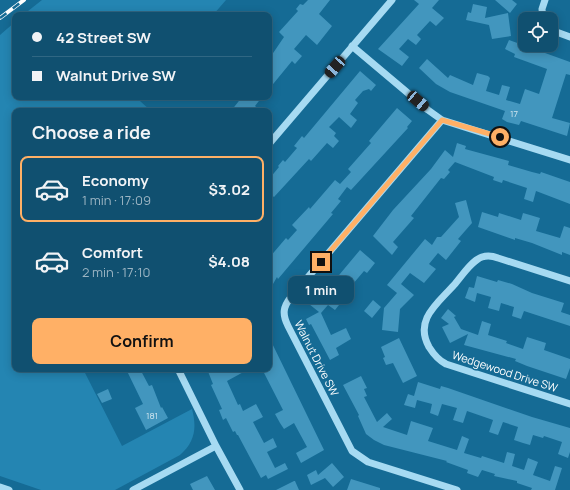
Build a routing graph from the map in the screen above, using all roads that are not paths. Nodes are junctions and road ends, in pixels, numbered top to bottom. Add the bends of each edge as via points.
1 (392, 0) edge
2 (545, 0) edge
3 (542, 12) edge
4 (558, 33) edge
5 (570, 37) edge
6 (352, 46) junction
7 (442, 120) junction
8 (272, 140) edge
9 (570, 160) edge
10 (570, 281) edge
11 (179, 372) edge
12 (570, 404) edge
13 (216, 446) junction
14 (0, 487) edge
15 (9, 490) edge
16 (134, 490) edge
17 (240, 490) edge
18 (457, 490) edge

1 - 6 street
2 - 3 street
4 - 5 street
6 - 7 street
6 - 8 street
7 - 9 street
7 - 18 street, Walnut Drive SW via 291,297 284,310 284,318 352,451 368,462
10 - 12 street, Wedgewood Drive SW via 498,258 482,257 471,265 439,302 423,328 432,352 446,364
11 - 13 street
13 - 16 street
13 - 17 street
14 - 15 street

